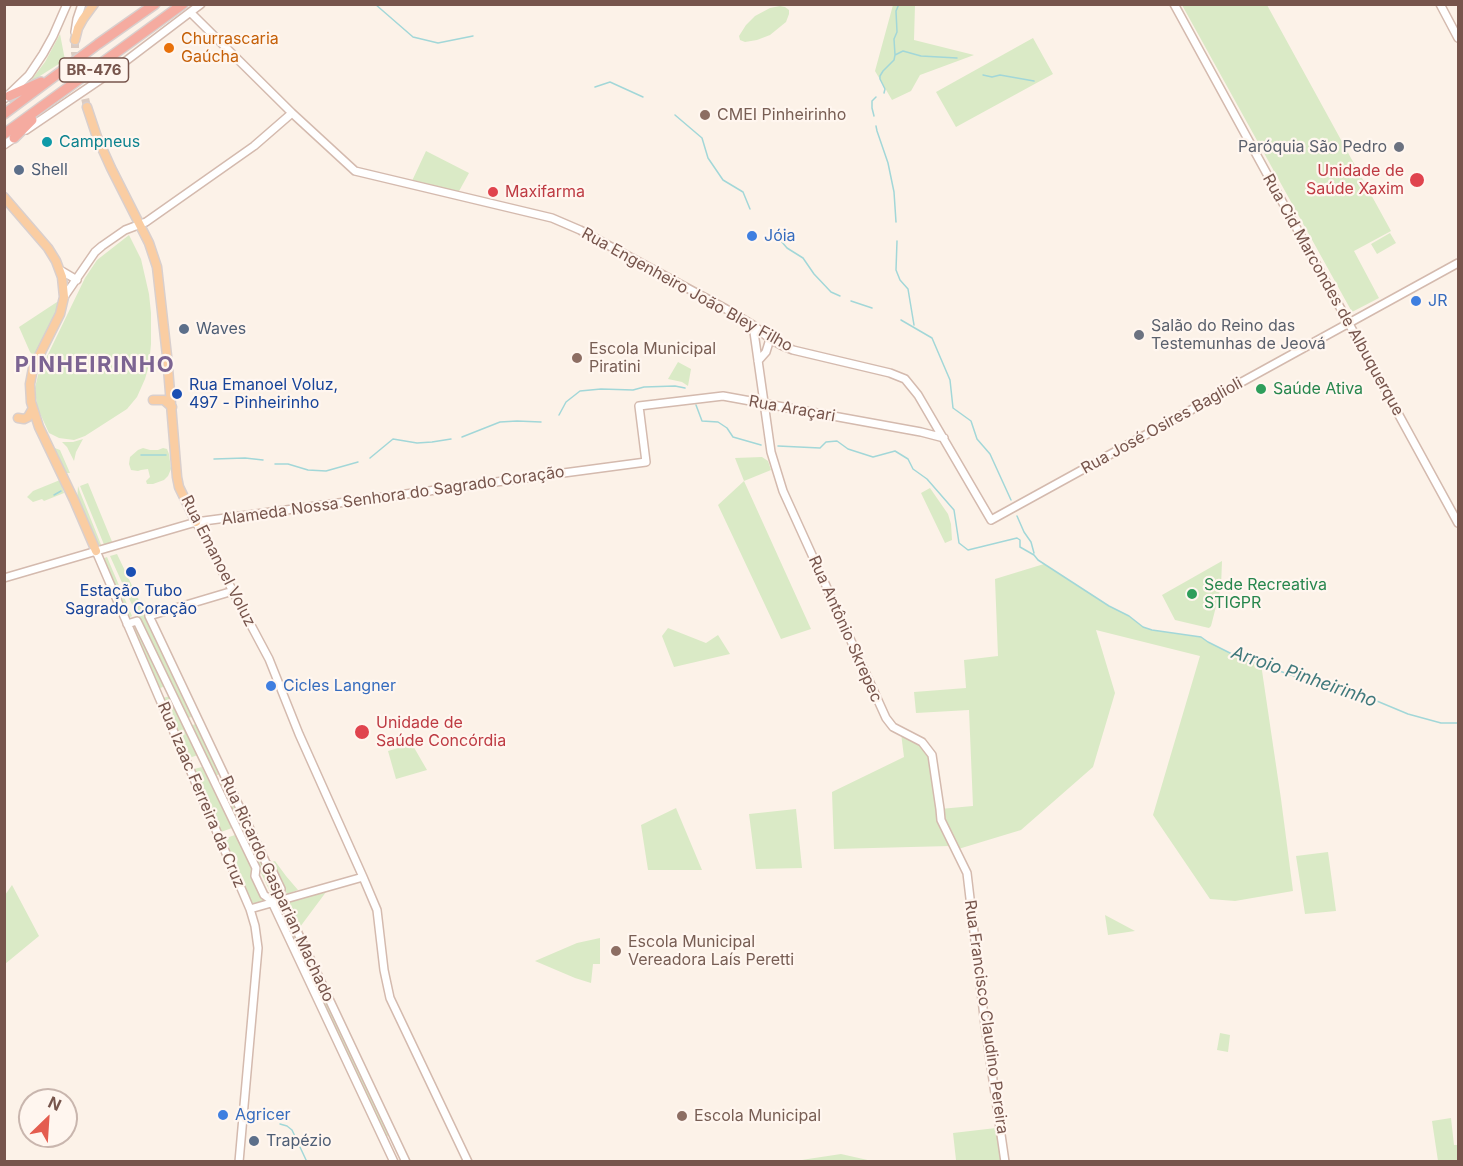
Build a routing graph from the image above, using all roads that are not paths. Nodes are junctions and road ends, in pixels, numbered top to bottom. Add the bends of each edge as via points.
1 (67, 4) edge
2 (82, 4) edge
3 (94, 4) edge
4 (144, 4) edge
5 (155, 4) edge
6 (183, 4) edge
7 (201, 4) edge
8 (1174, 4) edge
9 (1440, 4) edge
10 (191, 13) junction
11 (1458, 38) edge
12 (75, 40) joint
13 (98, 44) junction
14 (54, 76) junction
15 (7, 97) edge
16 (87, 106) tunnel mouth
17 (292, 113) junction
18 (4, 114) edge
19 (9, 136) edge
20 (4, 145) edge
21 (4, 197) edge
22 (140, 225) junction
23 (1458, 263) edge
24 (60, 270) junction
25 (77, 280) junction
26 (64, 297) junction
27 (1349, 323) junction
28 (753, 325) junction
29 (770, 339) junction
30 (783, 346) junction
31 (766, 352) junction
32 (758, 361) junction
33 (153, 400) dead end
34 (764, 403) junction
35 (172, 408) junction
36 (32, 410) junction
37 (928, 412) junction
38 (18, 418) dead end
39 (921, 432) junction
40 (944, 438) junction
41 (646, 462) joint
42 (991, 520) joint
43 (196, 522) junction
44 (1458, 523) edge
45 (96, 551) junction
46 (4, 578) edge
47 (233, 591) junction
48 (128, 624) junction
49 (200, 723) junction
50 (187, 725) junction
51 (224, 775) junction
52 (213, 778) junction
53 (967, 873) joint
54 (363, 877) junction
55 (282, 900) junction
56 (273, 903) junction
57 (250, 909) junction
58 (291, 917) junction
59 (280, 920) junction
60 (238, 1161) edge
61 (394, 1161) edge
62 (406, 1161) edge
63 (468, 1161) edge
64 (1005, 1161) edge

1 - 15 street via 44,54
2 - 12 street
3 - 12 main road
4 - 13 highway
5 - 13 highway, BR-476
6 - 19 highway, BR-476
7 - 10 street
8 - 27 street, Rua Cid Marcondes de Albuquerque
9 - 11 street
10 - 17 street, Rua Engenheiro João Bley Filho
10 - 19 street via 110,73
13 - 14 highway, BR-476
14 - 15 highway
14 - 18 highway, BR-476
16 - 22 main road, Rua Emanoel Voluz via 97,137
17 - 22 street via 254,146
17 - 28 street, Rua Engenheiro João Bley Filho via 355,171 552,218
19 - 20 street
21 - 24 main road via 48,248
22 - 25 street via 95,252
22 - 35 main road, Rua Emanoel Voluz via 157,267
23 - 27 street, Rua José Osires Baglioli
24 - 25 street
24 - 26 main road
25 - 26 street
26 - 36 main road via 58,320 33,368
27 - 42 street, Rua José Osires Baglioli
27 - 44 street, Rua Cid Marcondes de Albuquerque
28 - 29 street, Rua Engenheiro João Bley Filho
28 - 32 street, Rua Antônio Skrepec
29 - 30 street, Rua Engenheiro João Bley Filho
29 - 31 street
30 - 31 street
30 - 37 street, Rua Engenheiro João Bley Filho via 905,379
31 - 32 street
32 - 34 street, Rua Antônio Skrepec
33 - 35 main road via 164,400
34 - 39 street, Rua Araçari
34 - 41 street, Rua Araçari via 723,396 639,406
34 - 53 street, Rua Antônio Skrepec via 771,452 783,491 886,718 893,727 922,742 932,755 941,820
35 - 43 main road, Rua Emanoel Voluz via 179,487
36 - 38 main road via 28,417
36 - 45 main road, Rua Izaac Ferreira da Cruz
37 - 39 street via 928,423
37 - 40 street, Rua Engenheiro João Bley Filho
39 - 40 street, Rua Araçari
40 - 42 street, Rua Engenheiro João Bley Filho
41 - 43 street, Alameda Nossa Senhora do Sagrado Coração
43 - 45 street, Alameda Nossa Senhora do Sagrado Coração
43 - 47 street, Rua Emanoel Voluz
45 - 46 street, Alameda Nossa Senhora do Sagrado Coração
45 - 48 street, Rua Izaac Ferreira da Cruz
47 - 49 street, Rua Ricardo Gasparian Machado via 149,616
47 - 54 street, Rua Emanoel Voluz via 269,659
48 - 50 street, Rua Ricardo Gasparian Machado via 137,621
48 - 57 street, Rua Izaac Ferreira da Cruz
49 - 50 street
49 - 51 street, Rua Ricardo Gasparian Machado
50 - 52 street, Rua Ricardo Gasparian Machado
51 - 52 street via 219,780
51 - 55 street, Rua Ricardo Gasparian Machado via 266,863 272,868
52 - 56 street, Rua Ricardo Gasparian Machado via 256,868 255,876 264,896
53 - 64 street, Rua Francisco Claudino Pereira
54 - 55 street
54 - 63 street, Rua Emanoel Voluz via 379,922 390,998
55 - 56 street
55 - 58 street, Rua Ricardo Gasparian Machado
56 - 57 street
56 - 59 street, Rua Ricardo Gasparian Machado
57 - 60 street, Rua Izaac Ferreira da Cruz via 258,948
58 - 59 street
58 - 62 street, Rua Ricardo Gasparian Machado
59 - 61 street, Rua Ricardo Gasparian Machado

